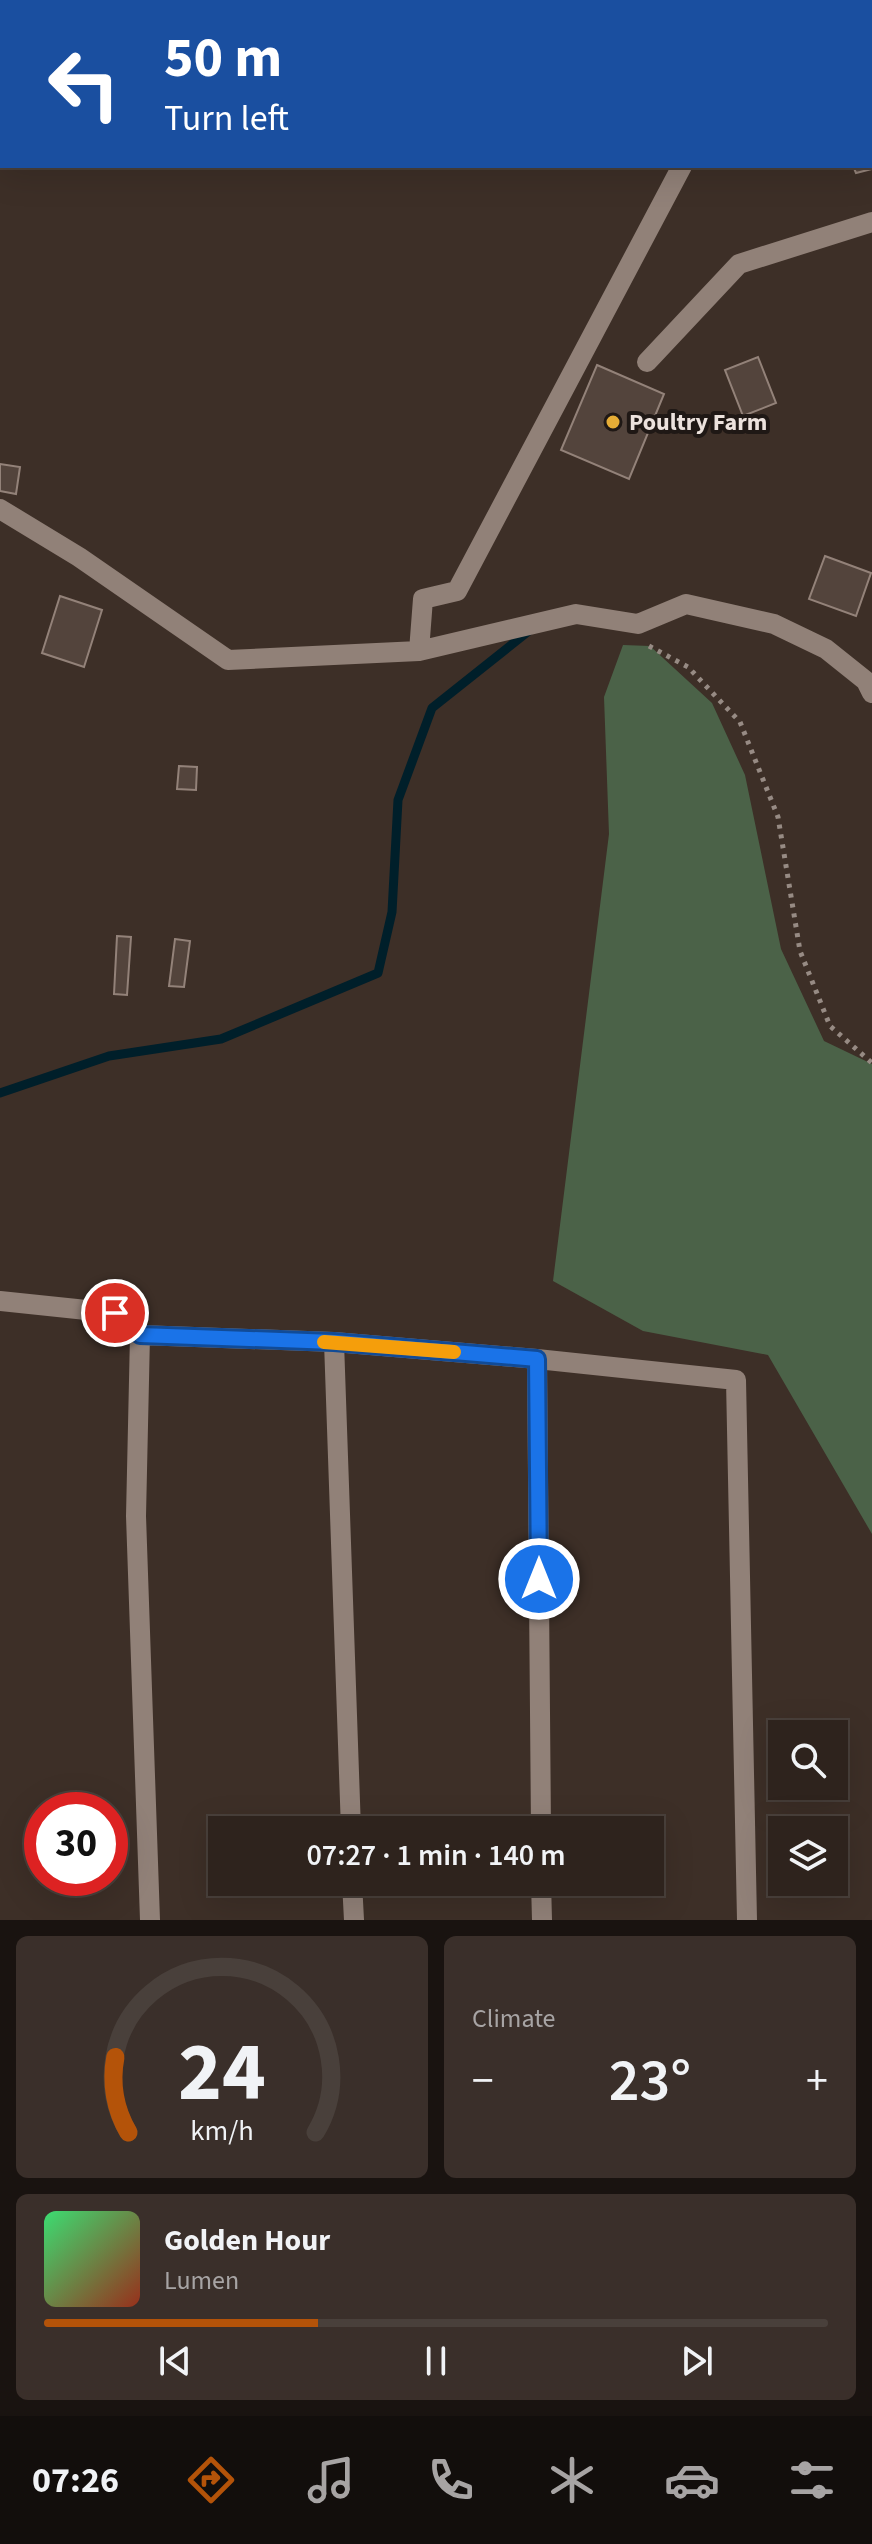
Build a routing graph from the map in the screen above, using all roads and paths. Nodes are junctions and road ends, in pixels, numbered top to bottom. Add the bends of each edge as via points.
1 (681, 168) edge
2 (872, 222) edge
3 (647, 362) dead end
4 (0, 509) edge
5 (638, 624) junction
6 (419, 651) junction
7 (872, 693) edge
8 (872, 1063) edge
9 (0, 1301) edge
10 (140, 1335) junction
11 (334, 1342) junction
12 (537, 1359) junction
13 (351, 1816) edge
14 (541, 1816) edge
15 (353, 1896) edge
16 (541, 1896) edge
17 (150, 1920) edge
18 (354, 1920) edge
19 (542, 1920) edge
20 (747, 1920) edge

1 - 6 street via 457,591 423,599
2 - 3 street via 739,264
4 - 6 street via 228,660
5 - 6 street via 576,614
5 - 7 street via 686,604 774,624 826,649 866,681
5 - 8 path via 650,646 688,667 740,722 778,817 800,951 830,1026
9 - 10 street via 115,1313
10 - 11 street
10 - 17 street via 136,1516
11 - 12 street
11 - 13 street
12 - 14 street
12 - 20 street via 736,1380
15 - 18 street
16 - 19 street

